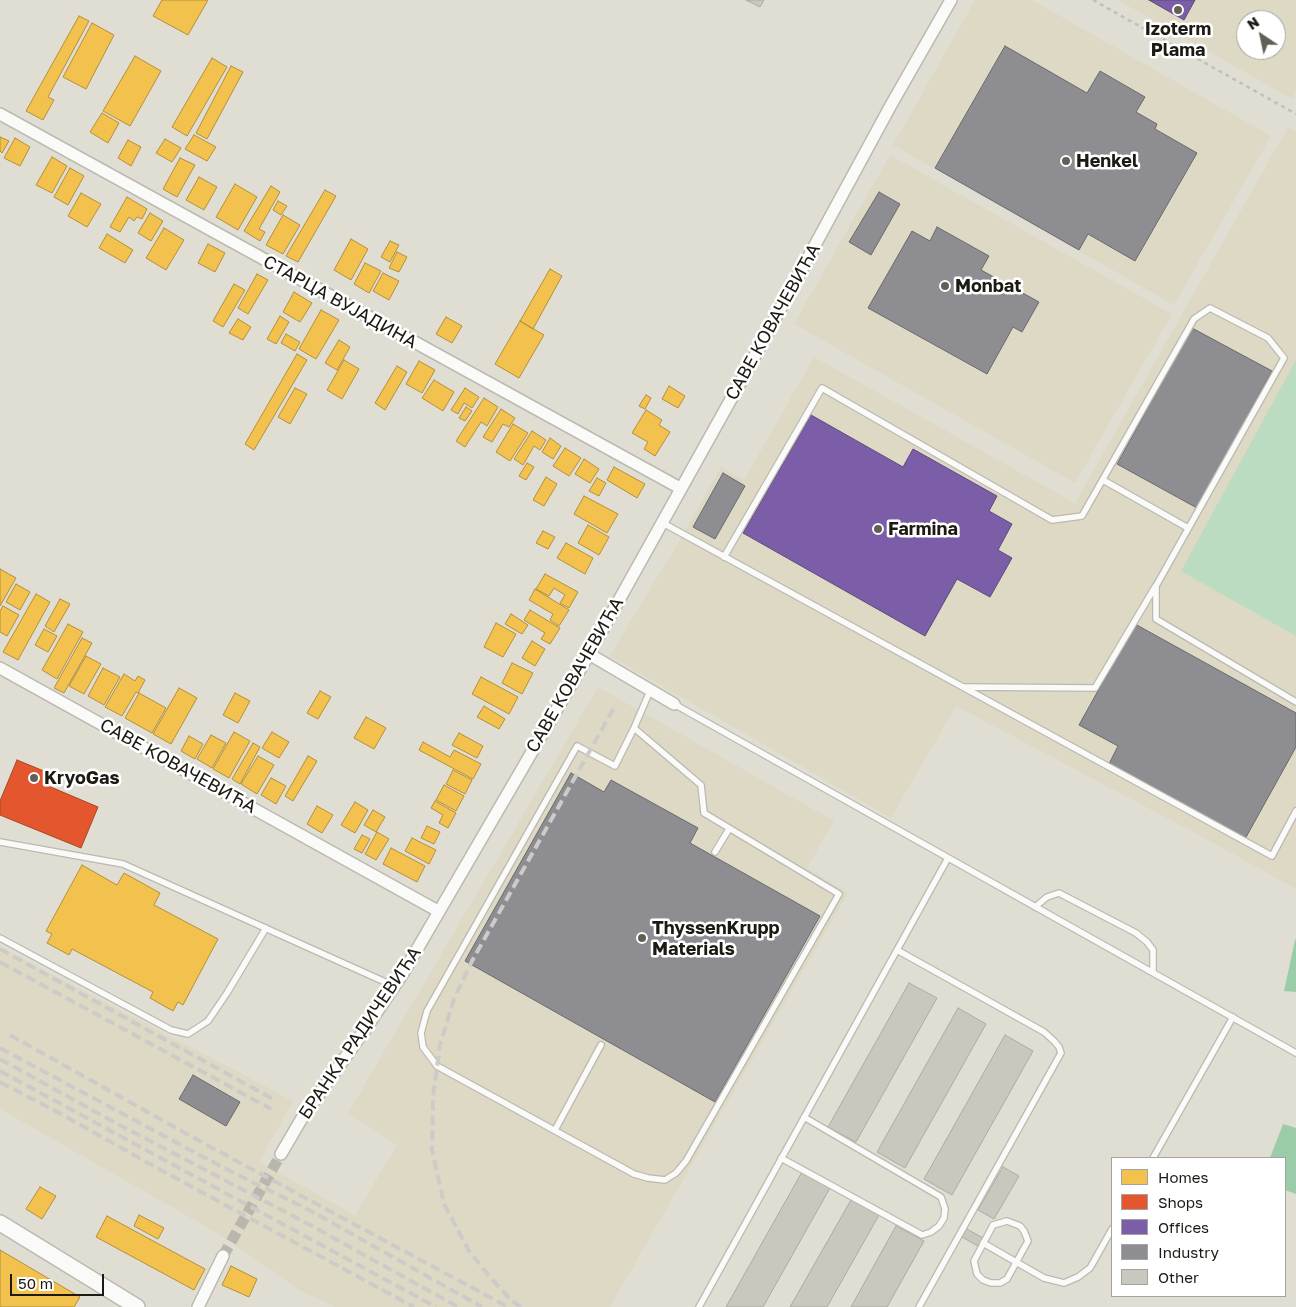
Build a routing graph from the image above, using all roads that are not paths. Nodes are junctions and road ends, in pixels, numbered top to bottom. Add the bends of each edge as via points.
1 (951, 0) edge
2 (0, 114) edge
3 (1103, 480) junction
4 (680, 488) junction
5 (661, 522) junction
6 (1188, 528) junction
7 (724, 557) junction
8 (1156, 586) junction
9 (589, 654) junction
10 (0, 668) edge
11 (962, 687) junction
12 (650, 691) junction
13 (1296, 702) edge
14 (674, 704) joint
15 (634, 728) junction
16 (1296, 811) edge
17 (729, 829) junction
18 (0, 842) edge
19 (715, 852) dead end
20 (948, 858) junction
21 (1035, 906) junction
22 (438, 911) junction
23 (266, 928) junction
24 (0, 938) edge
25 (897, 950) junction
26 (1153, 972) junction
27 (394, 986) junction
28 (1233, 1017) junction
29 (601, 1045) dead end
30 (1296, 1053) edge
31 (804, 1117) junction
32 (555, 1130) junction
33 (281, 1154) tunnel mouth
34 (1154, 1157) edge
35 (781, 1158) junction
36 (0, 1223) edge
37 (1111, 1231) edge
38 (983, 1243) junction
39 (223, 1256) tunnel mouth
40 (1017, 1262) junction
41 (137, 1307) edge
42 (198, 1307) edge
43 (699, 1307) edge
44 (919, 1307) edge

1 - 4 street, САВЕ КОВАЧЕВИЋА
2 - 4 street, СТАРЦА ВУЈАДИНА
3 - 6 lane
3 - 6 lane via 1194,319 1210,308 1268,338 1284,358
3 - 7 lane via 1082,516 1052,520 822,388
4 - 5 street, САВЕ КОВАЧЕВИЋА
5 - 7 lane
5 - 9 street, САВЕ КОВАЧЕВИЋА
6 - 8 lane
7 - 11 lane
8 - 11 lane via 1095,688
8 - 13 lane via 1156,620
9 - 12 street
9 - 22 street, САВЕ КОВАЧЕВИЋА
10 - 22 street, САВЕ КОВАЧЕВИЋА
11 - 16 lane via 1272,856
12 - 14 street
12 - 15 lane
14 - 20 lane
15 - 17 lane via 701,785 704,813
15 - 32 lane via 615,766 577,746 426,1011 421,1033 423,1047 437,1066
17 - 19 lane
17 - 32 lane via 839,894 691,1152 676,1173 665,1180 648,1178 634,1174
18 - 23 lane via 123,864
20 - 21 lane
20 - 25 lane
21 - 26 lane
21 - 26 lane via 1047,896 1059,893 1136,933 1153,950
22 - 27 street, БРАНКА РАДИЧЕВИЋА
23 - 24 lane via 208,1021 188,1034 172,1030
23 - 27 lane
25 - 31 lane
25 - 44 lane via 1044,1032 1059,1047 1060,1053
26 - 28 lane
27 - 33 street, БРАНКА РАДИЧЕВИЋА via 302,1118
28 - 30 lane
28 - 34 lane
29 - 32 lane
31 - 35 lane
31 - 35 lane via 940,1197 945,1209 944,1218 939,1226 922,1235
35 - 43 lane
36 - 41 street
37 - 40 lane via 1090,1268 1064,1283 1044,1278
38 - 40 lane
38 - 40 lane via 974,1261 977,1274 983,1280 1000,1283 1008,1279
38 - 40 lane via 998,1223 1012,1222 1020,1226 1028,1241
39 - 42 street

